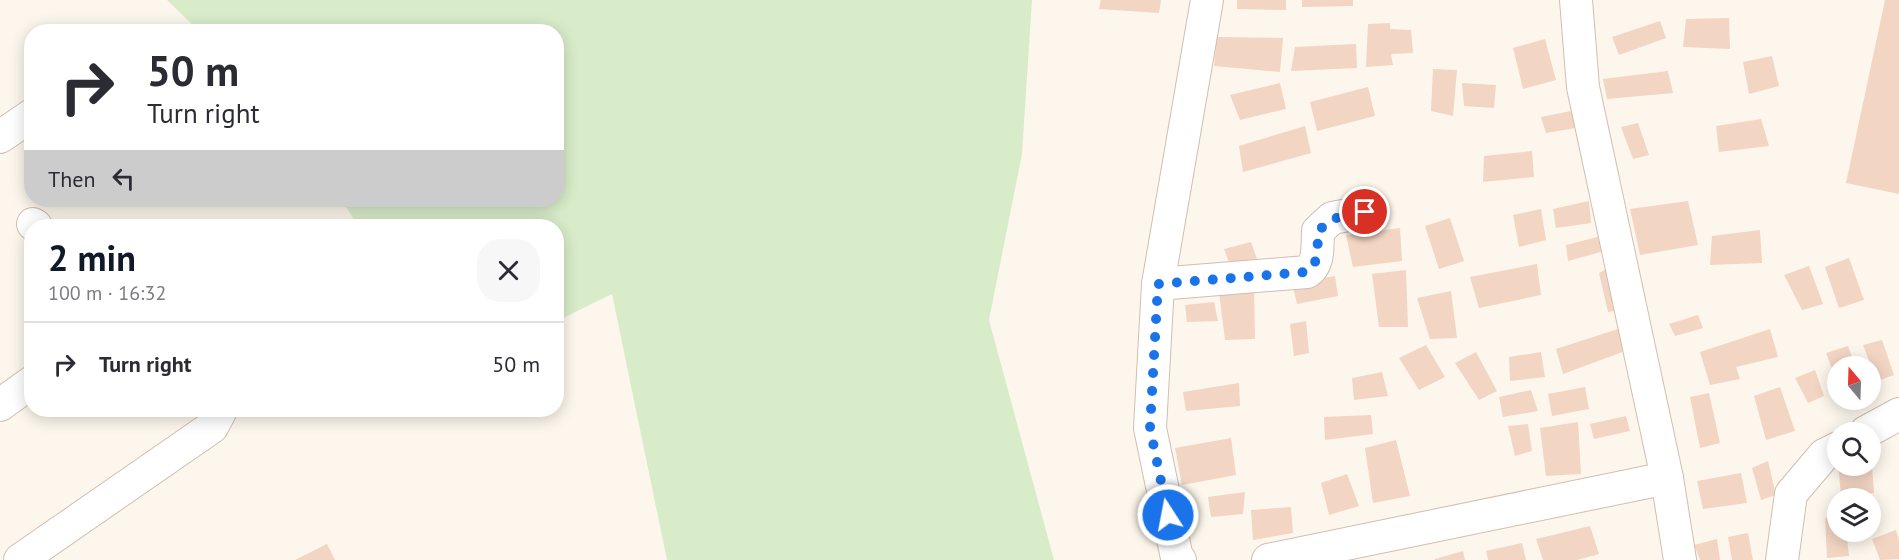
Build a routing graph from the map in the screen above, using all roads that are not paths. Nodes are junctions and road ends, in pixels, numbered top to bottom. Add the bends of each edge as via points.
1 (1207, 0) edge
2 (1576, 0) edge
3 (24, 121) edge
4 (0, 137) edge
5 (1365, 212) dead end
6 (1158, 284) junction
7 (24, 388) edge
8 (0, 405) edge
9 (1899, 414) edge
10 (217, 417) edge
11 (1881, 424) edge
12 (1827, 454) edge
13 (1667, 478) junction
14 (0, 544) edge
15 (14, 560) edge
16 (20, 560) edge
17 (1180, 560) edge
18 (1268, 560) edge
19 (1680, 560) edge
20 (1782, 560) edge

1 - 6 street
2 - 13 street via 1583,87
3 - 4 street
5 - 6 street via 1332,219 1318,231 1316,259 1307,272
6 - 17 street via 1150,428
7 - 8 street
9 - 11 street
10 - 16 street via 212,427
12 - 20 street via 1791,494
13 - 18 street
13 - 19 street
14 - 15 street

